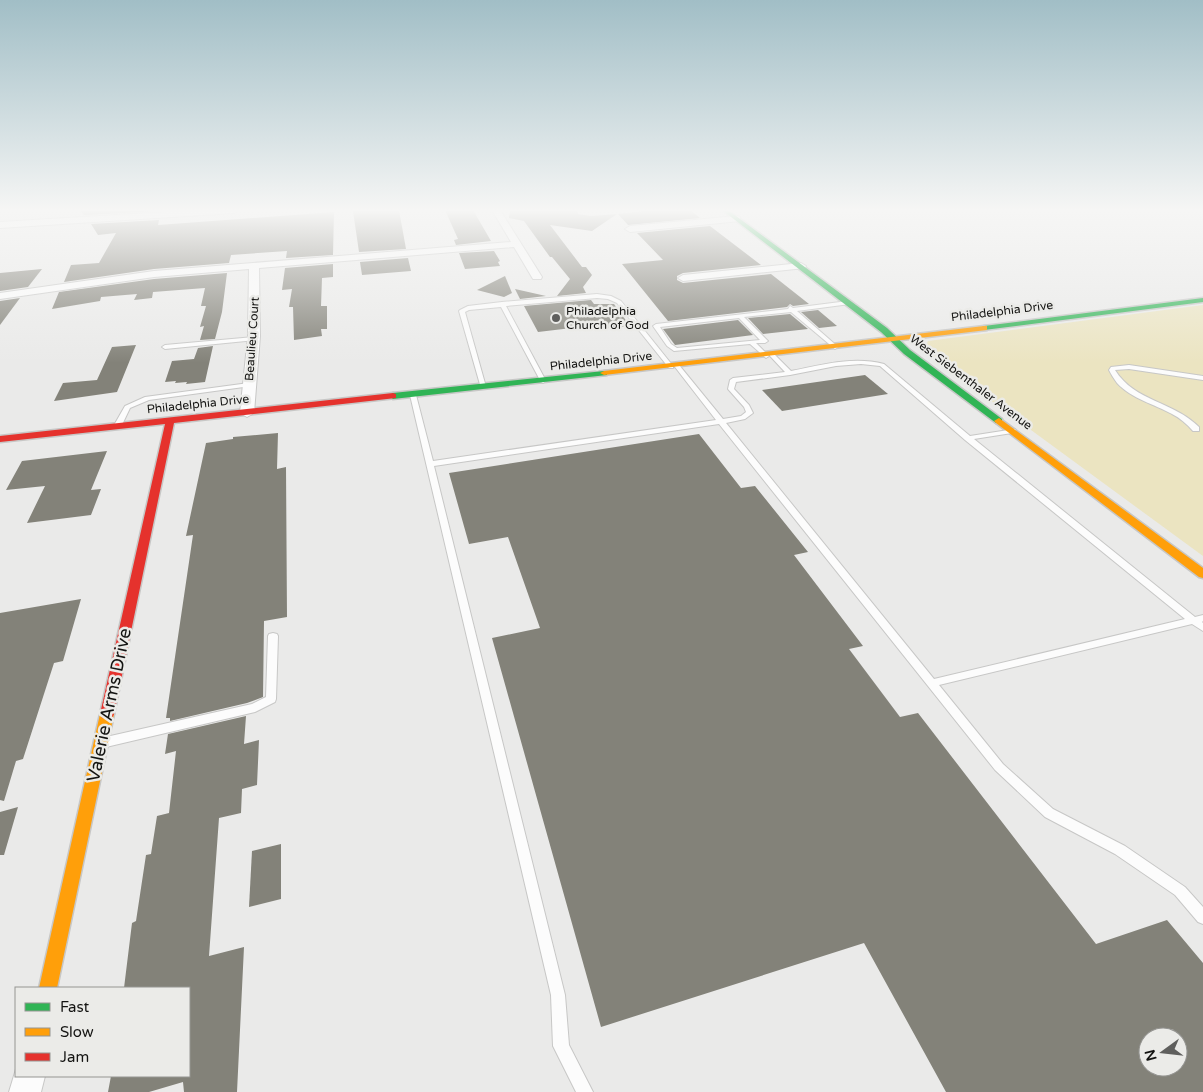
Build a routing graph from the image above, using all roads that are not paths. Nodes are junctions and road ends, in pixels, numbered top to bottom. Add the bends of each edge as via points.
1 (314, 261) edge
2 (527, 261) edge
3 (793, 261) edge
4 (254, 266) junction
5 (800, 266) junction
6 (537, 277) dead end
7 (683, 278) dead end
8 (0, 296) edge
9 (1203, 300) edge
10 (848, 303) junction
11 (502, 304) junction
12 (790, 308) junction
13 (739, 315) junction
14 (254, 338) junction
15 (894, 338) junction
16 (751, 342) junction
17 (165, 347) dead end
18 (835, 348) junction
19 (769, 355) junction
20 (674, 366) junction
21 (790, 373) junction
22 (1203, 378) edge
23 (544, 381) junction
24 (249, 385) junction
25 (483, 388) junction
26 (413, 395) junction
27 (247, 413) junction
28 (170, 421) junction
29 (721, 421) junction
30 (117, 427) junction
31 (1196, 429) dead end
32 (1013, 431) junction
33 (968, 438) junction
34 (0, 440) edge
35 (430, 464) junction
36 (1203, 574) edge
37 (1198, 619) edge
38 (1203, 628) edge
39 (273, 636) dead end
40 (932, 684) junction
41 (101, 743) junction
42 (1203, 917) edge
43 (48, 987) edge
44 (29, 1077) edge
45 (25, 1092) edge
46 (585, 1092) edge

1 - 4 street
2 - 6 street
3 - 5 main road, West Siebenthaler Avenue
4 - 8 street via 144,274
4 - 14 street, Beaulieu Court
5 - 7 street
5 - 10 main road, West Siebenthaler Avenue
9 - 15 main road, Philadelphia Drive
10 - 12 lane
10 - 15 main road, West Siebenthaler Avenue
11 - 20 lane via 597,296 614,298
11 - 23 lane
11 - 25 lane via 462,311
12 - 13 lane
12 - 18 lane
13 - 16 lane via 765,341
13 - 16 lane via 655,328 676,350
14 - 17 lane
14 - 24 street, Beaulieu Court
15 - 18 main road, Philadelphia Drive
15 - 32 main road, West Siebenthaler Avenue via 907,352
16 - 19 lane
18 - 19 main road, Philadelphia Drive
19 - 20 main road, Philadelphia Drive
19 - 21 lane
20 - 23 main road, Philadelphia Drive
20 - 29 lane
21 - 29 lane via 733,380 731,389 750,413 743,418
21 - 33 lane via 859,363 882,365
22 - 31 lane via 1129,367 1112,370 1129,389 1185,417
23 - 25 main road, Philadelphia Drive
24 - 27 street, Beaulieu Court
24 - 30 lane via 147,398 127,408
25 - 26 main road, Philadelphia Drive
26 - 27 main road, Philadelphia Drive
26 - 35 lane
27 - 28 main road, Philadelphia Drive
28 - 30 main road, Philadelphia Drive
28 - 41 main road, Valerie Arms Drive
29 - 35 lane
29 - 40 lane
30 - 34 main road, Philadelphia Drive
32 - 33 lane
32 - 36 main road, West Siebenthaler Avenue
33 - 37 lane
35 - 46 lane via 558,995 562,1046
37 - 38 lane
37 - 40 lane
39 - 41 lane via 271,699 255,708
40 - 42 lane via 999,767 1049,813 1120,850 1180,891
41 - 43 main road, Valerie Arms Drive
44 - 45 street

